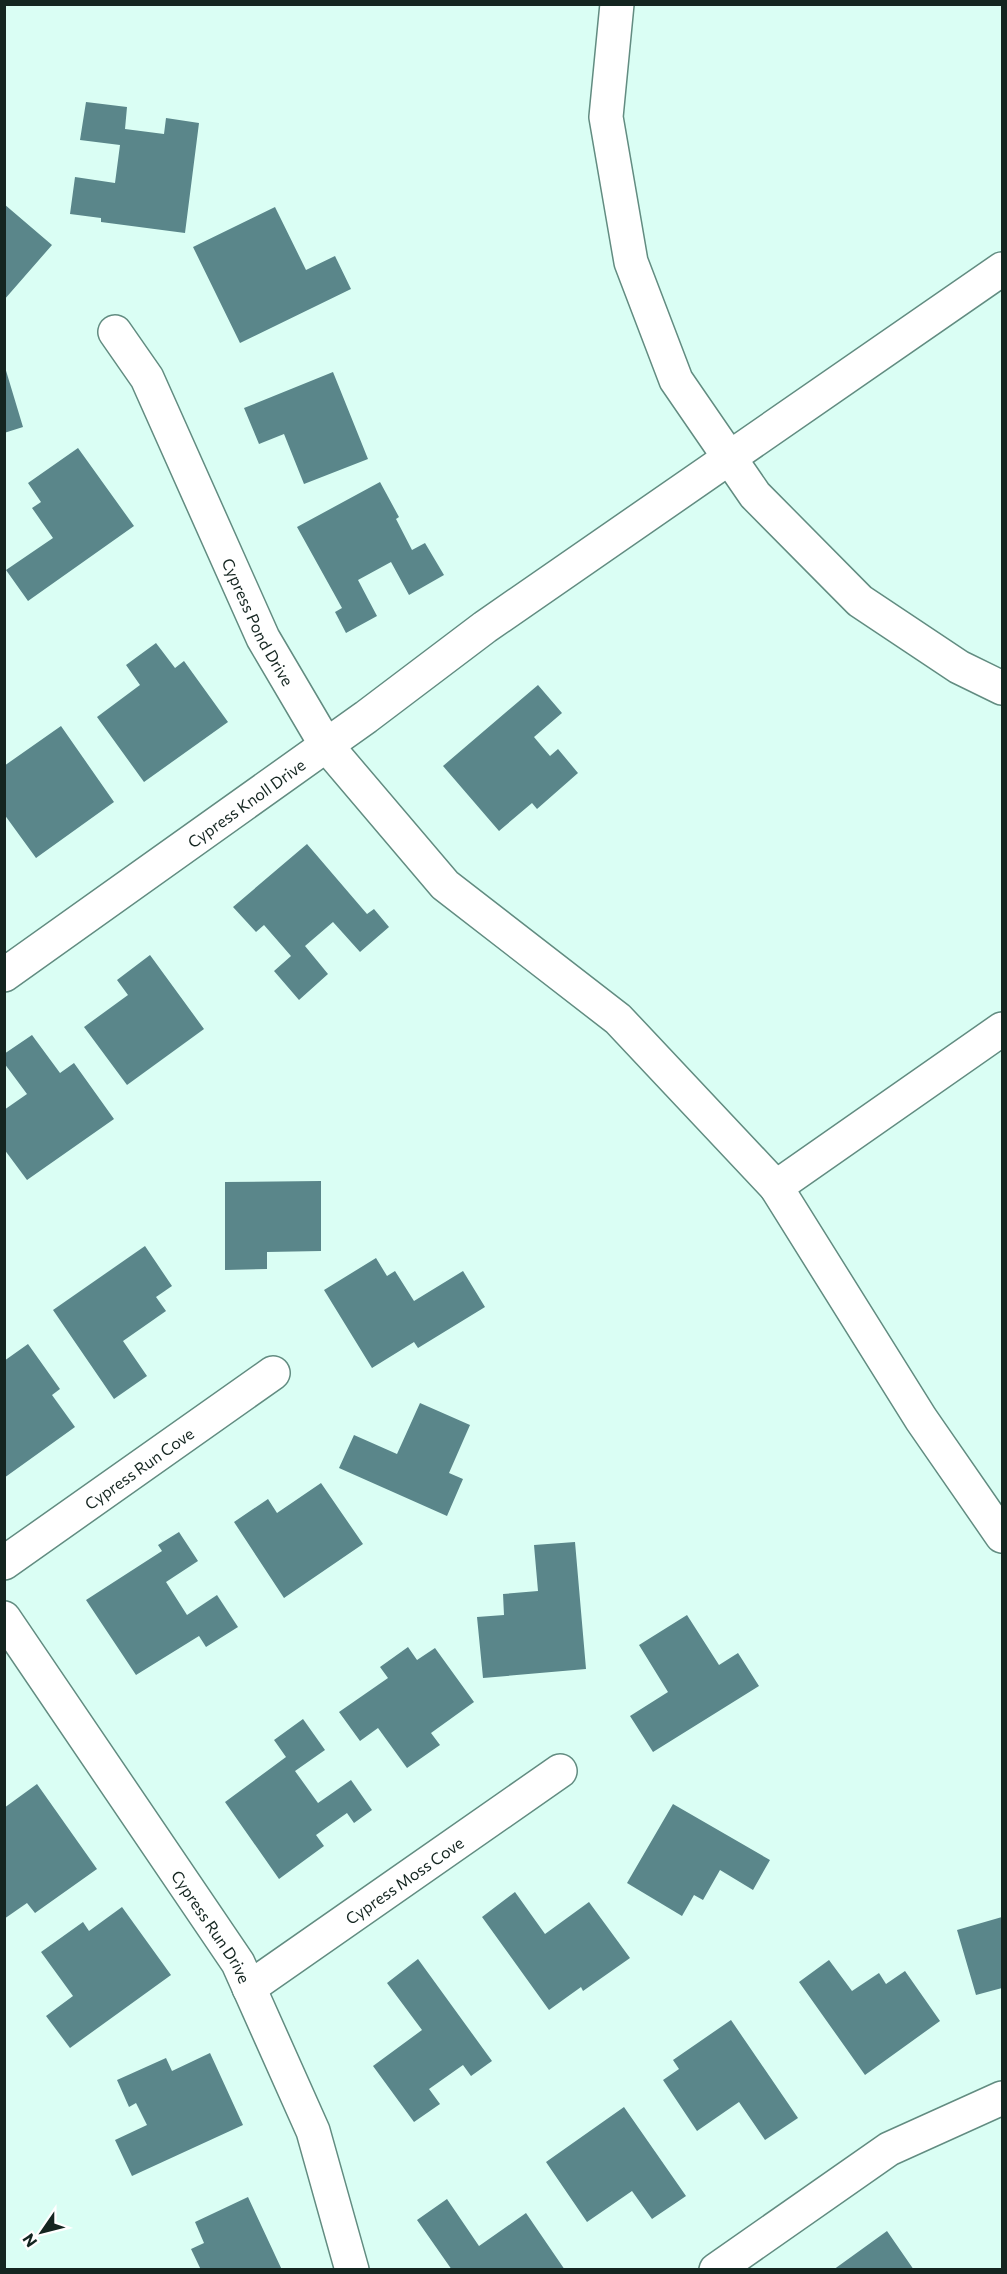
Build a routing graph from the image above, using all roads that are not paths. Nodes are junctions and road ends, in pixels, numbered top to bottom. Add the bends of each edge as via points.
1 (617, 4) edge
2 (1002, 269) edge
3 (115, 332) dead end
4 (730, 458) junction
5 (1002, 688) edge
6 (326, 746) junction
7 (4, 975) edge
8 (1002, 1029) edge
9 (776, 1187) junction
10 (273, 1373) dead end
11 (1002, 1536) edge
12 (4, 1563) edge
13 (4, 1618) edge
14 (560, 1772) dead end
15 (249, 1988) junction
16 (1002, 2098) edge
17 (352, 2270) edge
18 (716, 2270) edge

1 - 4 street via 606,117 631,262 676,380
2 - 4 street, Cypress Knoll Drive
3 - 6 street, Cypress Pond Drive via 147,378 263,638
4 - 5 street via 755,495 860,601 958,667
4 - 6 street, Cypress Knoll Drive via 485,627
6 - 7 street, Cypress Knoll Drive
6 - 9 street, Cypress Pond Drive via 445,885 618,1018
8 - 9 street
9 - 11 street, Cypress Pond Drive via 921,1419
10 - 12 street, Cypress Run Cove
13 - 15 street, Cypress Run Drive via 238,1963
14 - 15 street, Cypress Moss Cove
15 - 17 street, Cypress Run Drive via 313,2131
16 - 18 street via 889,2149

